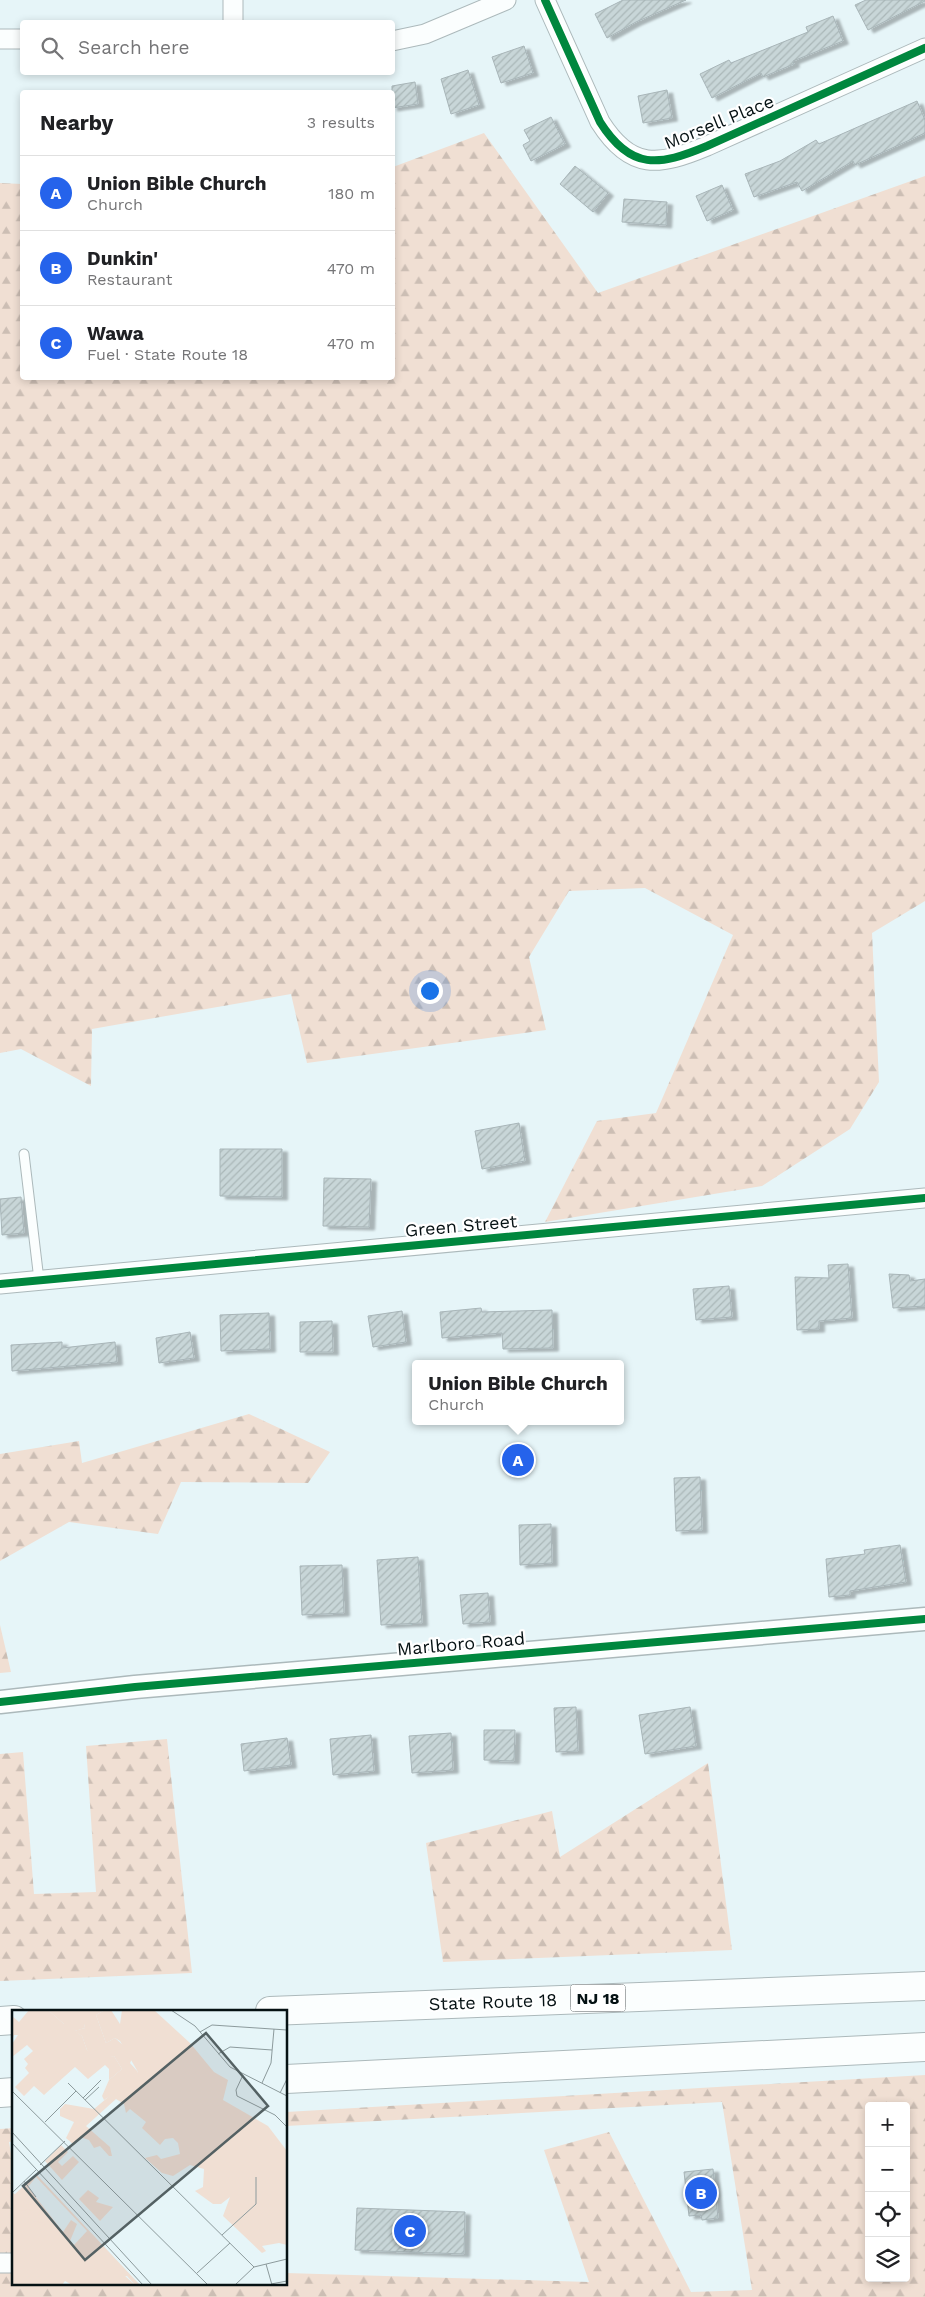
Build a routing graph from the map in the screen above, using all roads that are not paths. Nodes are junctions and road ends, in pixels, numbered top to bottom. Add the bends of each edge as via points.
1 (233, 0) edge
2 (506, 0) edge
3 (545, 0) edge
4 (233, 20) edge
5 (0, 39) edge
6 (20, 39) edge
7 (395, 39) edge
8 (925, 48) edge
9 (24, 1154) dead end
10 (925, 1198) edge
11 (39, 1280) junction
12 (0, 1284) edge
13 (925, 1619) edge
14 (0, 1702) edge
15 (925, 1986) edge
16 (288, 2010) edge
17 (925, 2047) edge
18 (288, 2079) edge

1 - 4 street
2 - 7 street via 425,34
3 - 8 street, Morsell Place via 609,136 638,158 657,162 707,146
5 - 6 street
9 - 11 lane
10 - 11 street, Green Street
11 - 12 street, Green Street
13 - 14 street, Marlboro Road
15 - 16 highway, State Route 18 / NJ 18
17 - 18 highway

